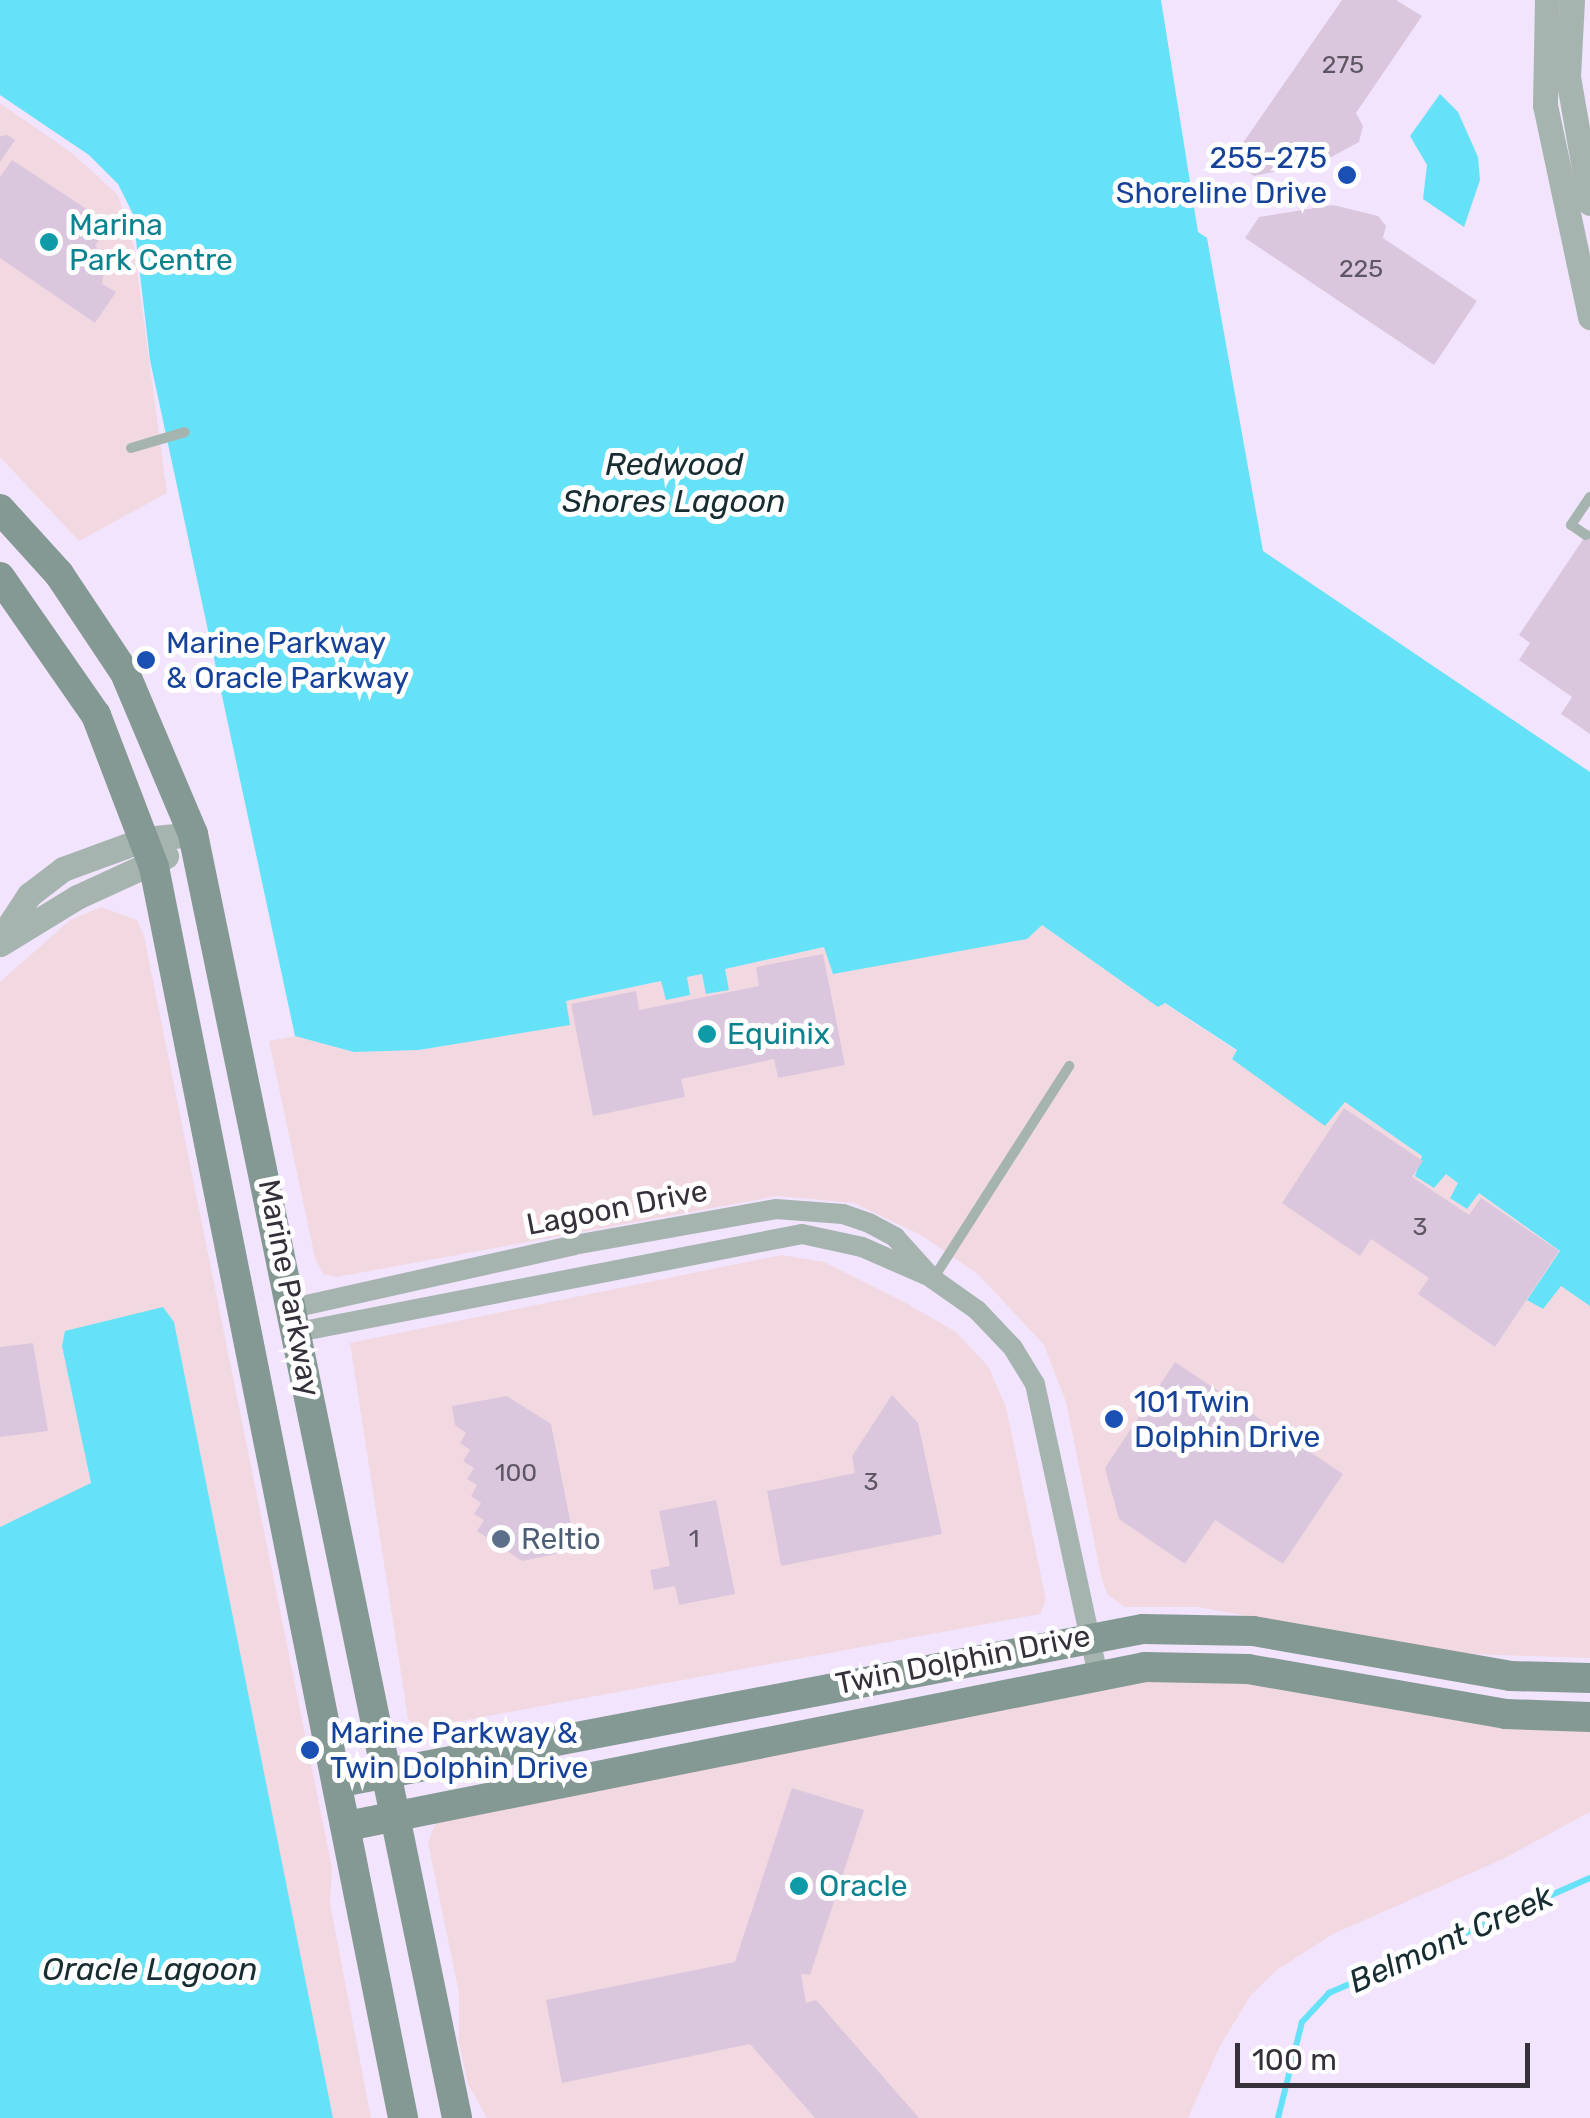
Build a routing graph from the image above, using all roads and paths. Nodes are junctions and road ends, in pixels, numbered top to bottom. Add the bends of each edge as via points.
1 (1546, 0) edge
2 (1572, 0) edge
3 (1590, 203) edge
4 (1590, 317) edge
5 (185, 432) dead end
6 (131, 448) dead end
7 (1590, 497) edge
8 (0, 509) edge
9 (1586, 535) dead end
10 (0, 577) edge
11 (193, 834) junction
12 (149, 853) junction
13 (0, 941) edge
14 (1069, 1066) dead end
15 (934, 1278) junction
16 (295, 1320) junction
17 (1092, 1634) junction
18 (1097, 1672) junction
19 (1590, 1678) edge
20 (1590, 1716) edge
21 (387, 1773) junction
22 (341, 1782) junction
23 (395, 1815) junction
24 (347, 1826) junction
25 (403, 2118) edge
26 (457, 2118) edge

1 - 4 street via 1546,105
2 - 3 street via 1568,77
5 - 6 lane
7 - 9 lane via 1571,525
8 - 11 main road, Marine Parkway via 59,574 125,673
10 - 12 main road, Marine Parkway via 96,715
11 - 12 street
11 - 16 main road, Marine Parkway
12 - 13 street via 62,870 29,895
12 - 22 main road, Marine Parkway
14 - 15 lane
15 - 16 street, Lagoon Drive via 862,1247 802,1234
15 - 16 street, Lagoon Drive via 896,1237 869,1223 843,1214 776,1209 574,1245
15 - 17 street, Lagoon Drive via 1001,1335 1035,1384
16 - 21 main road, Marine Parkway
17 - 18 street, Lagoon Drive
17 - 19 main road, Twin Dolphin Drive via 1253,1632 1510,1676
17 - 21 main road, Twin Dolphin Drive
18 - 20 main road, Twin Dolphin Drive via 1248,1669 1506,1714
18 - 23 main road, Twin Dolphin Drive
21 - 22 main road, Twin Dolphin Drive
21 - 23 main road, Marine Parkway
22 - 24 main road, Marine Parkway
23 - 24 main road, Twin Dolphin Drive
23 - 26 main road, Marine Parkway
24 - 25 main road, Marine Parkway

